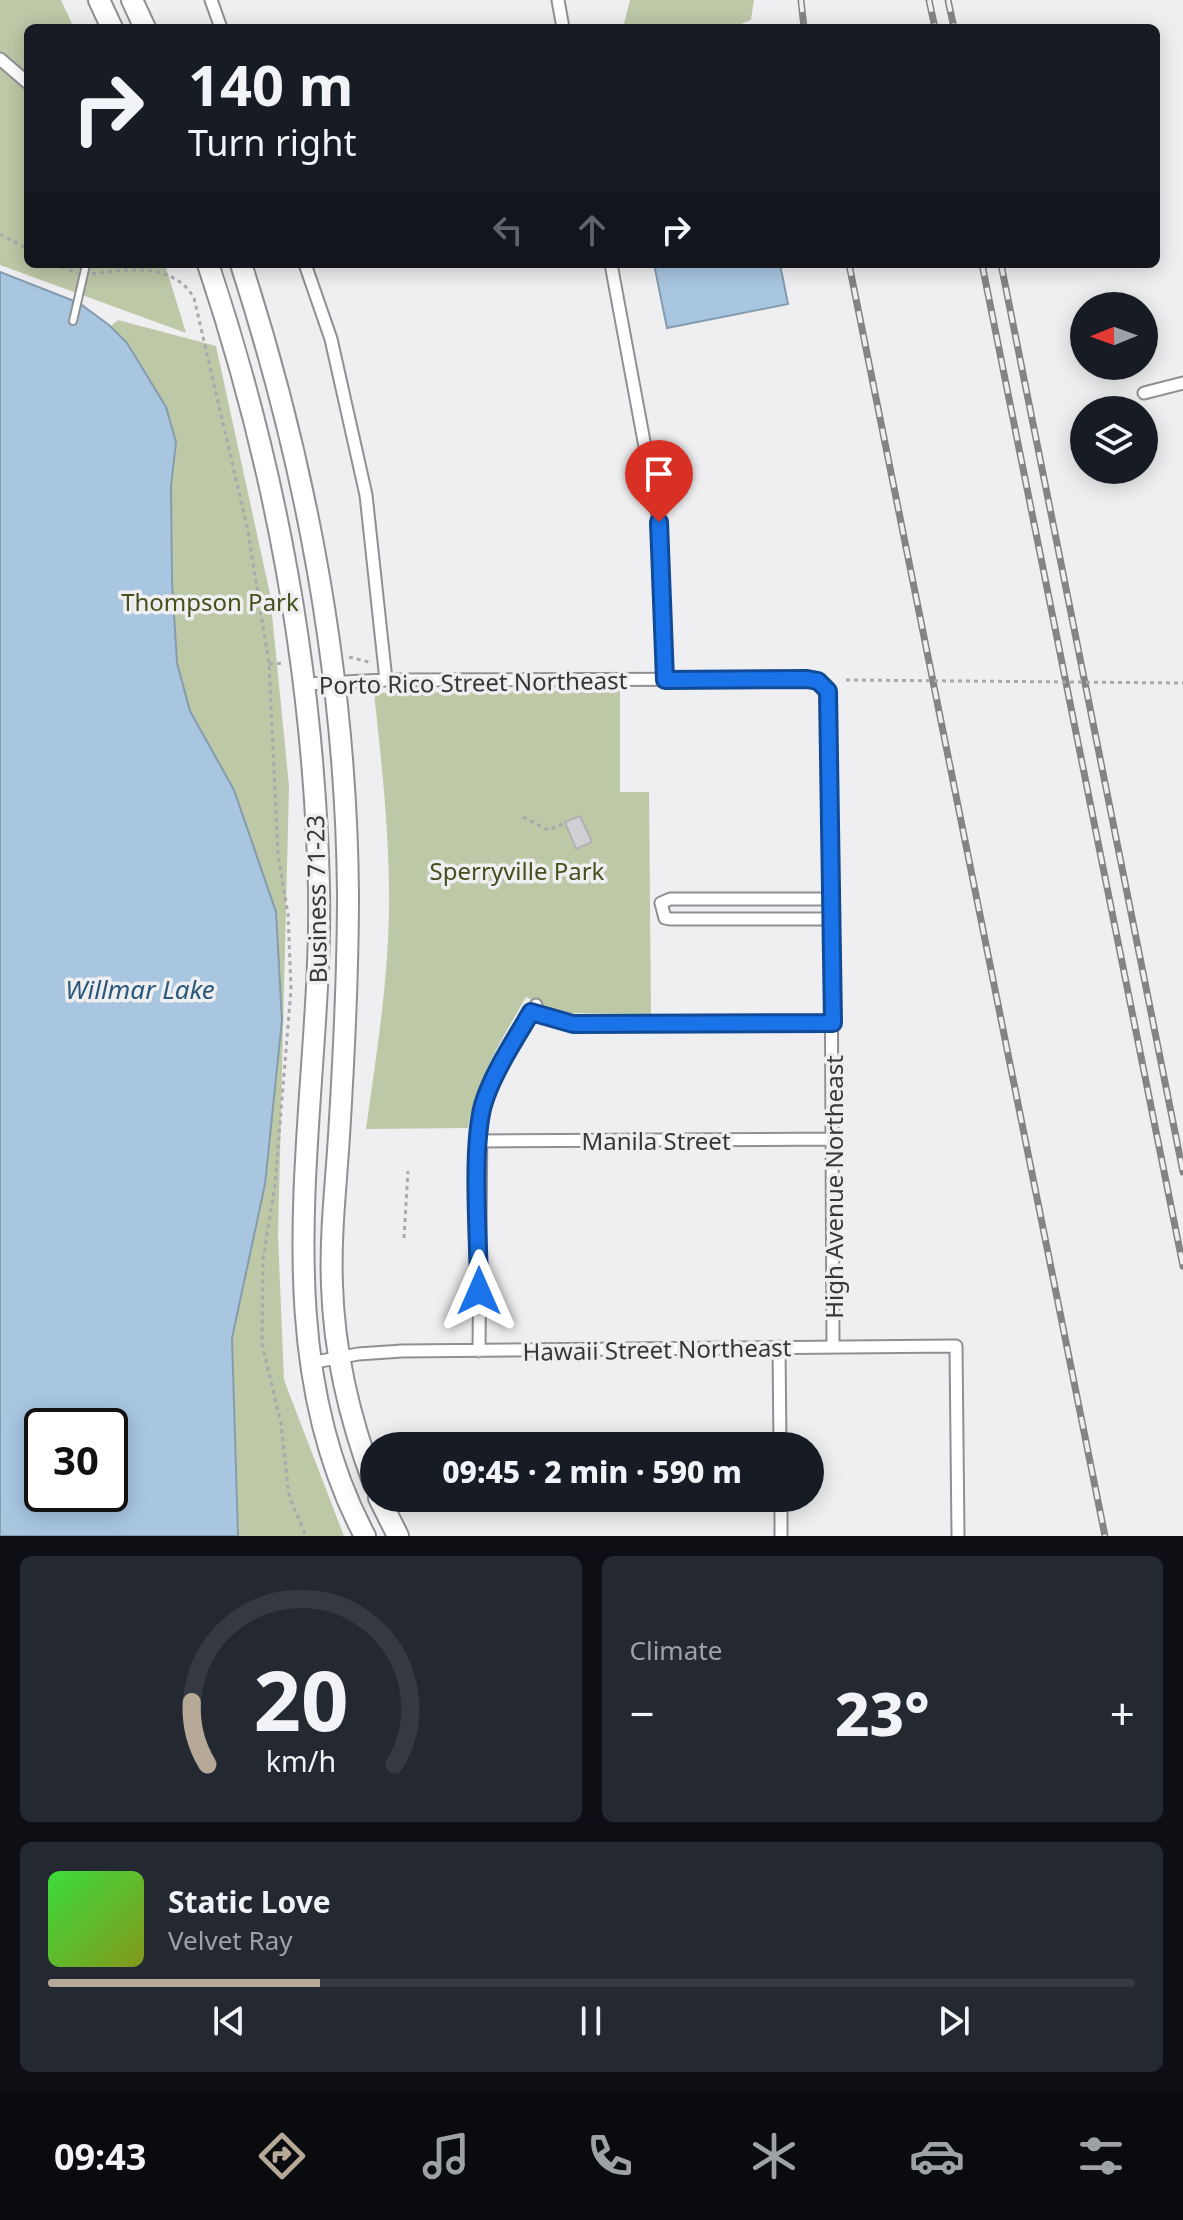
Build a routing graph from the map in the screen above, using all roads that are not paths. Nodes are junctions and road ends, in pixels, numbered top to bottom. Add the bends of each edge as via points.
1 (99, 0) edge
2 (132, 0) edge
3 (211, 0) edge
4 (558, 0) edge
5 (110, 24) edge
6 (143, 24) edge
7 (220, 24) edge
8 (562, 24) edge
9 (0, 59) edge
10 (24, 80) edge
11 (209, 268) edge
12 (242, 268) edge
13 (306, 268) edge
14 (612, 268) edge
15 (85, 272) road end
16 (73, 321) dead end
17 (1183, 383) edge
18 (1144, 393) dead end
19 (386, 680) junction
20 (665, 680) junction
21 (335, 682) junction
22 (305, 684) junction
23 (828, 691) joint
24 (832, 899) junction
25 (833, 919) junction
26 (533, 1008) joint
27 (833, 1023) junction
28 (833, 1139) junction
29 (479, 1141) junction
30 (779, 1347) junction
31 (833, 1347) junction
32 (479, 1351) junction
33 (340, 1357) junction
34 (310, 1363) junction
35 (780, 1432) edge
36 (360, 1441) edge
37 (386, 1512) edge
38 (781, 1512) edge
39 (365, 1536) edge
40 (398, 1536) edge
41 (781, 1536) edge
42 (958, 1536) edge

1 - 5 highway
2 - 6 highway
3 - 7 street
4 - 8 street
9 - 10 street
11 - 22 highway, Business 71-23 via 236,348 276,505
12 - 21 highway, Business 71-23 via 294,450
13 - 19 street via 331,339 366,495
14 - 20 street via 659,521
15 - 16 lane
17 - 18 street
19 - 20 street, Porto Rico Street Northeast
19 - 21 street, Porto Rico Street Northeast
20 - 23 street, Porto Rico Street Northeast via 807,679
21 - 22 street, Porto Rico Street Northeast
21 - 33 highway, Business 71-23 via 348,903 332,1256
22 - 34 highway, Business 71-23 via 319,892 303,1226
23 - 24 street, High Avenue Northeast
24 - 25 street, High Avenue Northeast
24 - 25 street via 670,899 660,909 670,919
25 - 27 street, High Avenue Northeast
26 - 27 lane via 573,1024
26 - 29 street via 488,1090
27 - 28 street, High Avenue Northeast
28 - 29 street, Manila Street
28 - 31 street, High Avenue Northeast
29 - 32 street
30 - 31 street, Hawaii Street Northeast
30 - 32 street, Hawaii Street Northeast
30 - 35 street
31 - 42 street, Hawaii Street Northeast via 956,1346
32 - 33 street, Hawaii Street Northeast
33 - 34 street, Hawaii Street Northeast
33 - 36 highway, Business 71-23
34 - 39 highway, Business 71-23 via 335,1465
37 - 40 highway
38 - 41 street

